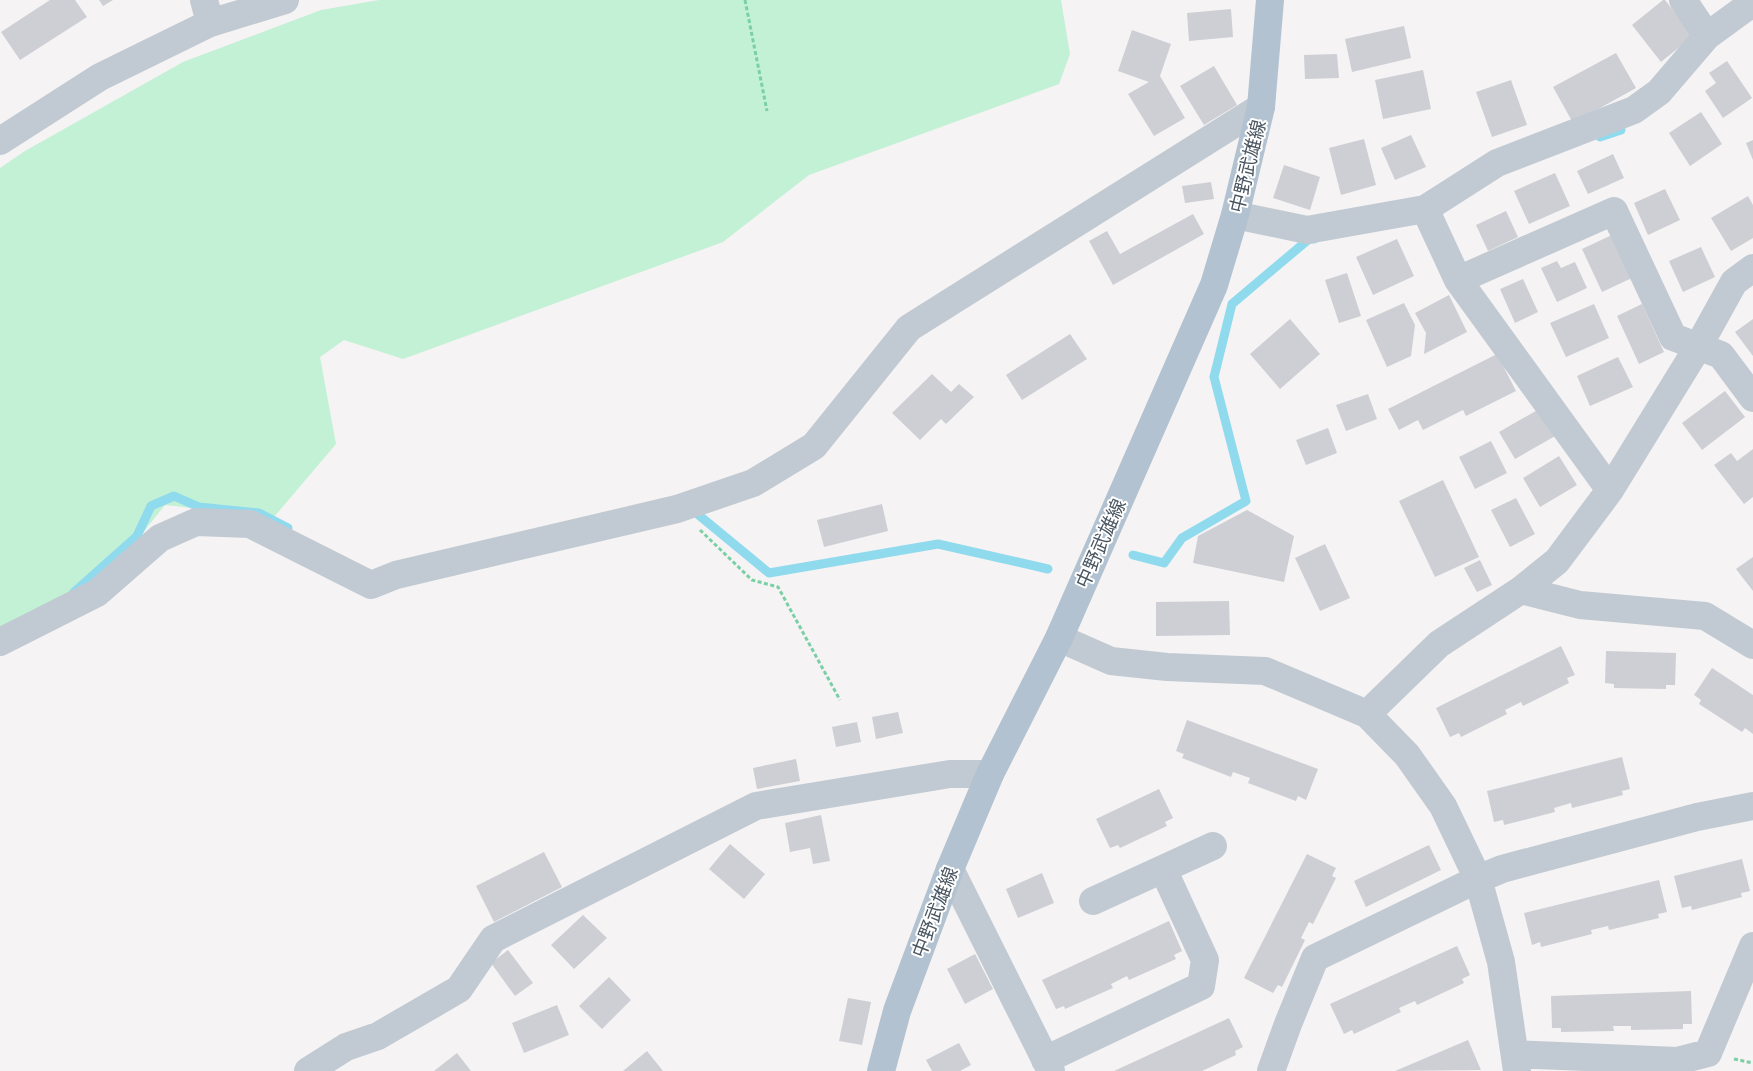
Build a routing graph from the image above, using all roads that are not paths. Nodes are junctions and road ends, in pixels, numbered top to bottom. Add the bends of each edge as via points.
1 (285, 0) edge
2 (1270, 0) edge
3 (1683, 0) edge
4 (1753, 4) edge
5 (207, 12) edge
6 (1707, 36) junction
7 (1261, 107) junction
8 (0, 140) edge
9 (1425, 209) junction
10 (1235, 215) junction
11 (1753, 268) edge
12 (1458, 280) junction
13 (1698, 347) junction
14 (1753, 398) edge
15 (1610, 490) junction
16 (1521, 590) junction
17 (1059, 638) junction
18 (0, 642) edge
19 (1753, 645) edge
20 (1367, 714) junction
21 (990, 774) junction
22 (1753, 806) edge
23 (1213, 846) dead end
24 (1163, 868) junction
25 (950, 869) junction
26 (1478, 879) junction
27 (1093, 900) dead end
28 (1753, 946) edge
29 (1516, 1062) edge
30 (1048, 1065) edge
31 (308, 1071) edge
32 (881, 1071) edge
33 (1271, 1071) edge

1 - 5 street
2 - 7 main road, 中野武雄線
3 - 6 street
4 - 6 street
5 - 8 street
6 - 9 street via 1659,92 1634,110 1497,162
7 - 10 main road, 中野武雄線
7 - 18 street via 909,328 814,446 753,483 678,509 384,580 250,524 196,522 160,538 97,593
9 - 10 street via 1307,230
9 - 12 street
10 - 17 main road, 中野武雄線 via 1214,285
11 - 13 street via 1734,282
12 - 13 street via 1614,212 1673,337
12 - 15 street
13 - 14 street via 1721,355
13 - 15 street
15 - 16 street via 1557,561
16 - 19 street via 1580,605 1705,616
16 - 20 street via 1439,644
17 - 20 street via 1111,661 1265,671
17 - 21 main road, 中野武雄線
20 - 26 street via 1407,755 1443,806
21 - 25 main road, 中野武雄線
21 - 31 street via 950,774 756,806 493,939 459,989 378,1036 346,1047
22 - 26 street via 1697,817 1502,869
23 - 24 street
24 - 27 street
24 - 30 street via 1205,960 1200,986
25 - 30 street
25 - 32 main road, 中野武雄線 via 897,1011
26 - 29 street via 1502,962
26 - 33 street via 1315,958
28 - 29 street via 1708,1054 1677,1061

